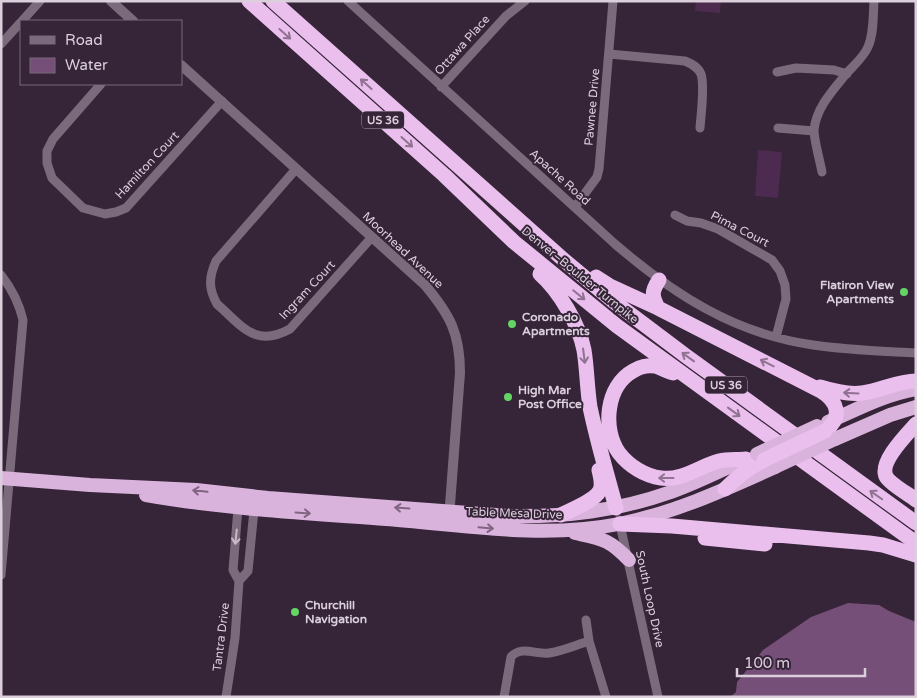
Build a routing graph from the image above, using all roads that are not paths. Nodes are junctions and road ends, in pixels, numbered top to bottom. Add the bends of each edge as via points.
1 (40, 1) edge
2 (111, 1) edge
3 (249, 1) edge
4 (273, 1) edge
5 (525, 1) edge
6 (613, 1) edge
7 (874, 1) edge
8 (353, 3) edge
9 (24, 20) edge
10 (132, 20) edge
11 (20, 24) edge
12 (1, 44) edge
13 (609, 54) junction
14 (182, 65) edge
15 (777, 72) dead end
16 (847, 74) junction
17 (100, 85) edge
18 (441, 87) junction
19 (222, 101) junction
20 (700, 128) dead end
21 (778, 128) dead end
22 (814, 131) junction
23 (296, 169) junction
24 (822, 172) dead end
25 (575, 207) junction
26 (675, 215) dead end
27 (372, 237) junction
28 (542, 241) junction
29 (514, 242) junction
30 (1, 275) edge
31 (659, 280) junction
32 (658, 308) junction
33 (776, 337) junction
34 (916, 353) edge
35 (916, 381) edge
36 (694, 383) junction
37 (811, 385) junction
38 (916, 389) edge
39 (916, 407) edge
40 (836, 418) junction
41 (916, 424) edge
42 (826, 432) junction
43 (598, 439) junction
44 (760, 460) junction
45 (5, 478) edge
46 (90, 485) junction
47 (725, 489) joint
48 (249, 496) junction
49 (916, 500) edge
50 (238, 508) junction
51 (616, 508) junction
52 (254, 510) junction
53 (449, 518) junction
54 (562, 523) junction
55 (916, 523) edge
56 (620, 524) junction
57 (916, 543) edge
58 (916, 555) edge
59 (629, 560) junction
60 (1, 575) edge
61 (239, 581) junction
62 (586, 620) dead end
63 (589, 642) junction
64 (226, 697) edge
65 (504, 697) edge
66 (606, 697) edge
67 (658, 697) edge

1 - 9 street
2 - 10 street
3 -> 29 highway, Denver–Boulder Turnpike / US 36
28 -> 4 highway, Denver–Boulder Turnpike / US 36
5 - 18 street, Ottawa Place via 506,16
6 - 13 street, Pawnee Drive
7 - 16 street via 868,46
8 - 18 street, Apache Road
11 - 12 street
13 - 20 street via 686,61 694,65 702,82
13 - 25 street, Pawnee Drive via 597,177
14 - 19 street, Moorhead Avenue
15 - 16 street via 796,68
16 - 22 street via 824,102
17 - 19 street, Hamilton Court via 52,138 47,163 52,178 83,208 105,214 126,208
18 - 25 street, Apache Road
19 - 23 street, Moorhead Avenue
21 - 22 street
22 - 24 street
23 - 27 street, Moorhead Avenue
23 - 27 street, Ingram Court via 216,261 210,285 216,304 249,333 262,337 281,334 290,329
25 - 31 street, Apache Road
26 - 33 street, Pima Court via 718,229 772,260 780,271 786,299
27 - 53 street, Moorhead Avenue via 425,285 444,309 457,340 460,373
28 - 32 highway via 560,249 610,286
55 -> 28 highway, Denver–Boulder Turnpike / US 36 via 620,306
29 -> 36 highway, Denver–Boulder Turnpike / US 36 via 617,326
29 -> 43 highway via 554,288 580,334
30 - 45 street via 13,290 23,320
31 - 32 highway via 652,294
31 - 33 street, Apache Road via 712,313
37 -> 32 highway
33 - 34 street, Apache Road via 854,350
35 -> 37 highway via 852,394
44 -> 36 highway via 722,460 663,479 635,468 619,452 611,432 609,411 614,390 625,376 644,366 654,366
36 -> 57 highway, Denver–Boulder Turnpike / US 36
37 - 40 highway via 830,397
38 - 40 highway via 881,398
39 - 42 highway
40 - 42 highway
41 - 49 highway via 898,444 885,469 887,478
42 - 44 highway, bridge
43 - 51 highway
43 - 54 highway via 599,491
44 - 47 highway
44 - 51 highway, Table Mesa Drive via 672,492
45 - 46 highway, Table Mesa Drive
45 - 60 street
48 -> 46 highway, Table Mesa Drive
46 - 50 highway, Table Mesa Drive
47 - 56 highway, Table Mesa Drive via 695,502
48 - 50 street
48 - 52 street, Tantra Drive
53 -> 48 highway, Table Mesa Drive
50 - 52 highway, Table Mesa Drive
50 -> 61 street, Tantra Drive via 233,570
51 - 54 highway, Table Mesa Drive
51 - 56 street, South Loop Drive
52 -> 53 highway, Table Mesa Drive
52 - 61 street, Tantra Drive via 248,571
53 - 54 highway, Table Mesa Drive via 544,516
54 - 56 highway, Table Mesa Drive
54 - 59 highway via 606,541
56 - 58 highway via 672,526 703,538 790,546 836,540 883,545
56 - 59 street, South Loop Drive
59 - 67 street, South Loop Drive
61 - 64 street, Tantra Drive
62 - 63 street
63 - 65 street via 548,654 514,653
63 - 66 street

